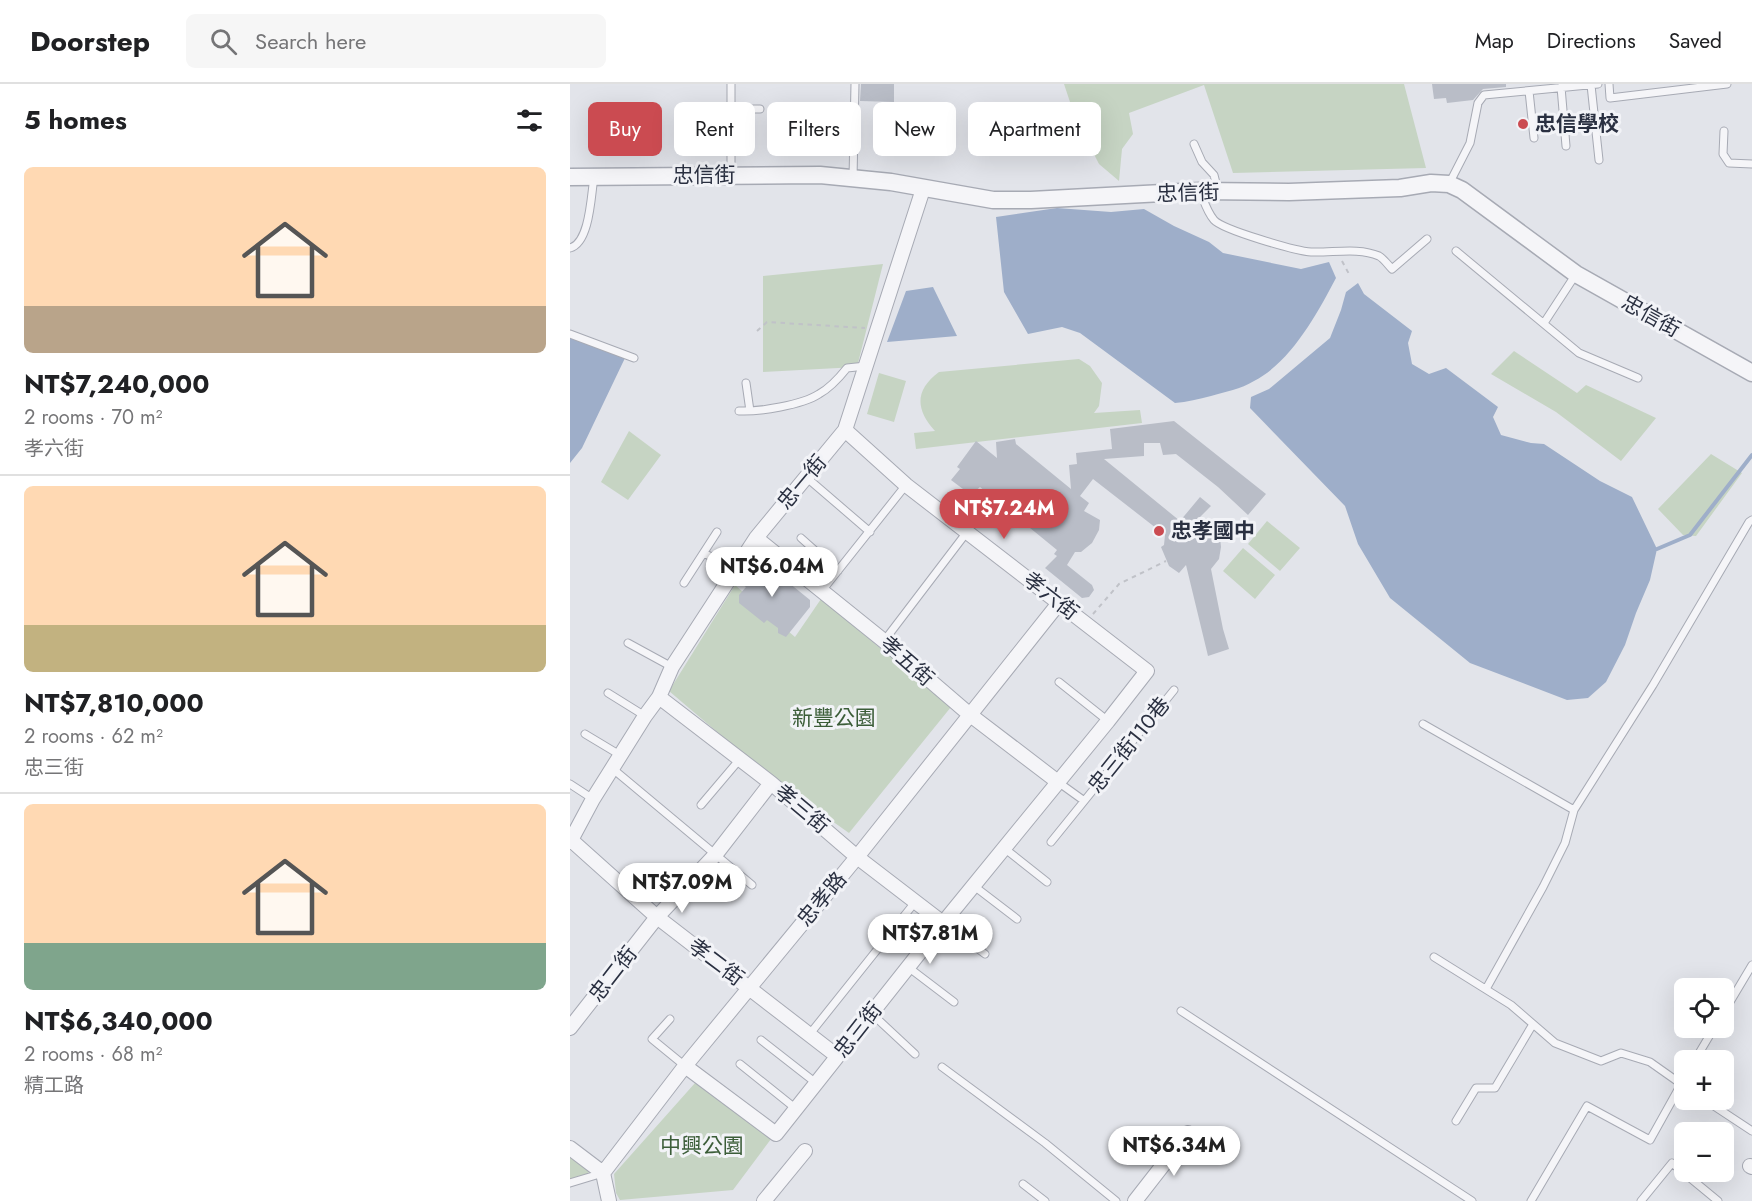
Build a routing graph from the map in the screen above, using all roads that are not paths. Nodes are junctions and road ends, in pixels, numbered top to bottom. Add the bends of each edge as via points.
1 (731, 84) edge
2 (855, 84) edge
3 (1598, 84) edge
4 (1609, 84) edge
5 (1727, 84) edge
6 (1591, 85) edge
7 (1561, 87) junction
8 (1529, 91) junction
9 (732, 102) edge
10 (755, 110) edge
11 (760, 110) dead end
12 (1724, 130) dead end
13 (1534, 138) dead end
14 (1194, 144) dead end
15 (1566, 146) dead end
16 (731, 156) edge
17 (1599, 160) dead end
18 (1752, 164) edge
19 (731, 175) junction
20 (594, 176) junction
21 (570, 177) edge
22 (853, 178) junction
23 (1449, 184) junction
24 (923, 189) junction
25 (1200, 191) junction
26 (1219, 192) junction
27 (1427, 239) dead end
28 (570, 248) edge
29 (1456, 251) dead end
30 (1576, 274) junction
31 (1544, 323) junction
32 (570, 334) edge
33 (634, 358) dead end
34 (866, 366) junction
35 (1752, 373) edge
36 (1638, 378) dead end
37 (746, 383) dead end
38 (739, 411) dead end
39 (750, 411) junction
40 (845, 430) junction
41 (806, 477) junction
42 (906, 485) junction
43 (1752, 520) edge
44 (717, 532) dead end
45 (870, 532) junction
46 (967, 532) junction
47 (756, 538) junction
48 (801, 538) dead end
49 (704, 553) junction
50 (735, 570) junction
51 (838, 571) junction
52 (684, 583) dead end
53 (821, 591) junction
54 (1059, 603) junction
55 (884, 641) junction
56 (628, 643) dead end
57 (672, 667) junction
58 (1147, 670) joint
59 (1059, 682) dead end
60 (1174, 690) dead end
61 (608, 693) dead end
62 (659, 697) junction
63 (969, 714) junction
64 (645, 716) junction
65 (1108, 721) junction
66 (1424, 724) dead end
67 (585, 734) dead end
68 (620, 755) junction
69 (740, 759) junction
70 (613, 769) junction
71 (1058, 782) junction
72 (771, 783) junction
73 (570, 784) edge
74 (593, 799) junction
75 (1083, 800) junction
76 (700, 805) dead end
77 (1574, 810) junction
78 (571, 841) edge
79 (1051, 842) dead end
80 (1004, 848) junction
81 (716, 854) junction
82 (857, 857) junction
83 (1047, 882) dead end
84 (752, 885) dead end
85 (974, 886) junction
86 (916, 901) junction
87 (657, 917) junction
88 (1017, 919) dead end
89 (943, 923) junction
90 (985, 954) dead end
91 (1434, 957) dead end
92 (1752, 965) edge
93 (908, 967) junction
94 (749, 987) junction
95 (1486, 989) junction
96 (1734, 995) edge
97 (954, 1002) dead end
98 (1181, 1011) dead end
99 (871, 1013) junction
100 (670, 1019) dead end
101 (1533, 1024) junction
102 (570, 1028) edge
103 (809, 1035) junction
104 (761, 1040) dead end
105 (915, 1054) dead end
106 (837, 1056) junction
107 (740, 1064) dead end
108 (685, 1066) junction
109 (942, 1067) dead end
110 (1674, 1077) edge
111 (816, 1083) junction
112 (1674, 1100) edge
113 (795, 1108) junction
114 (1720, 1110) edge
115 (1456, 1121) dead end
116 (1752, 1131) edge
117 (1188, 1133) dead end
118 (570, 1148) edge
119 (805, 1151) dead end
120 (603, 1173) junction
121 (570, 1183) edge
122 (1023, 1184) dead end
123 (609, 1201) edge
124 (764, 1201) edge
125 (1045, 1201) edge
126 (1116, 1201) edge
127 (1135, 1201) edge
128 (1472, 1201) edge
129 (1531, 1201) edge
130 (1641, 1201) edge
131 (1718, 1201) edge

1 - 9 lane
2 - 22 lane
3 - 6 lane
4 - 5 lane via 1610,98
6 - 7 lane
6 - 17 lane
7 - 8 lane
7 - 15 lane
8 - 13 lane
8 - 23 lane via 1485,94 1478,103 1470,143
10 - 11 lane
12 - 18 lane via 1723,154 1729,163
14 - 26 lane via 1202,162 1214,175
16 - 19 lane
19 - 20 street, 忠信街
19 - 22 street, 忠信街
20 - 21 street, 忠信街
20 - 28 lane via 585,231
22 - 24 street, 忠信街
23 - 26 street, 忠信街
23 - 30 street, 忠信街
24 - 25 street, 忠信街 via 993,200
24 - 34 street, 忠一街
25 - 26 street, 忠信街
25 - 27 lane via 1215,221 1231,231 1309,252 1358,250 1381,257 1392,269
29 - 31 lane
30 - 31 lane
30 - 35 street, 忠信街
31 - 36 lane via 1579,353
32 - 33 lane
34 - 39 lane via 847,368 818,395
34 - 40 street, 忠一街
37 - 39 lane
38 - 39 lane
40 - 41 street, 忠一街
40 - 42 street, 孝六街
41 - 45 lane
41 - 47 street, 忠一街
42 - 45 lane
42 - 46 street, 孝六街
43 - 77 lane
44 - 49 lane
45 - 51 lane
46 - 54 street, 孝六街
46 - 55 lane
47 - 50 street, 忠一街
47 - 53 street, 孝五街
48 - 51 lane
49 - 50 lane
49 - 52 lane
50 - 57 street, 忠一街
51 - 53 lane
53 - 55 street, 孝五街
54 - 58 street, 孝六街
54 - 63 street, 忠孝路
55 - 63 street, 孝五街
56 - 57 lane
57 - 62 street, 忠一街
58 - 65 street, 忠三街
59 - 65 lane
60 - 75 lane, 忠三街110巷
61 - 64 lane
62 - 64 street, 忠一街
62 - 69 street, 孝三街
63 - 71 street, 孝五街
63 - 82 street, 忠孝路
64 - 68 street, 忠一街
65 - 71 street, 忠三街
66 - 77 lane
67 - 68 lane
68 - 70 street, 忠一街
69 - 72 street, 孝三街
69 - 76 lane
70 - 74 street, 忠一街
70 - 81 lane
71 - 75 lane, 忠三街110巷
71 - 80 street, 忠三街
72 - 81 street, 忠二街
72 - 82 street, 孝三街
73 - 74 lane
74 - 78 street, 忠一街
75 - 79 lane, 忠三街110巷
77 - 95 lane via 1560,852
78 - 87 street, 孝二街
80 - 83 lane
80 - 85 street, 忠三街
81 - 84 lane
81 - 87 street, 忠二街
82 - 86 street, 孝三街
82 - 94 street, 忠孝路
85 - 88 lane
85 - 89 street, 忠三街
86 - 89 street, 孝三街
86 - 103 lane
87 - 94 street, 孝二街
87 - 102 street, 忠二街
89 - 90 lane
89 - 93 street, 忠三街
91 - 95 lane
92 - 96 lane
93 - 97 lane
93 - 99 street, 忠三街
94 - 103 street, 孝二街
94 - 108 street, 忠孝路
95 - 101 lane
98 - 128 lane
99 - 105 lane
99 - 106 street, 忠三街
100 - 108 lane via 652,1039
101 - 110 lane via 1555,1043 1592,1058 1601,1061 1621,1053 1650,1062
101 - 115 lane via 1495,1088 1476,1088
103 - 106 street, 孝二街
104 - 111 lane
106 - 111 street, 忠三街
107 - 113 lane
108 - 113 street, 忠三街 via 776,1134
108 - 120 street, 忠孝路
109 - 126 lane
111 - 113 street, 忠三街
112 - 129 lane via 1650,1140 1587,1106
114 - 116 lane
117 - 127 street
118 - 120 street
119 - 124 street
120 - 121 lane
120 - 123 street
122 - 125 lane
130 - 131 lane via 1672,1163

